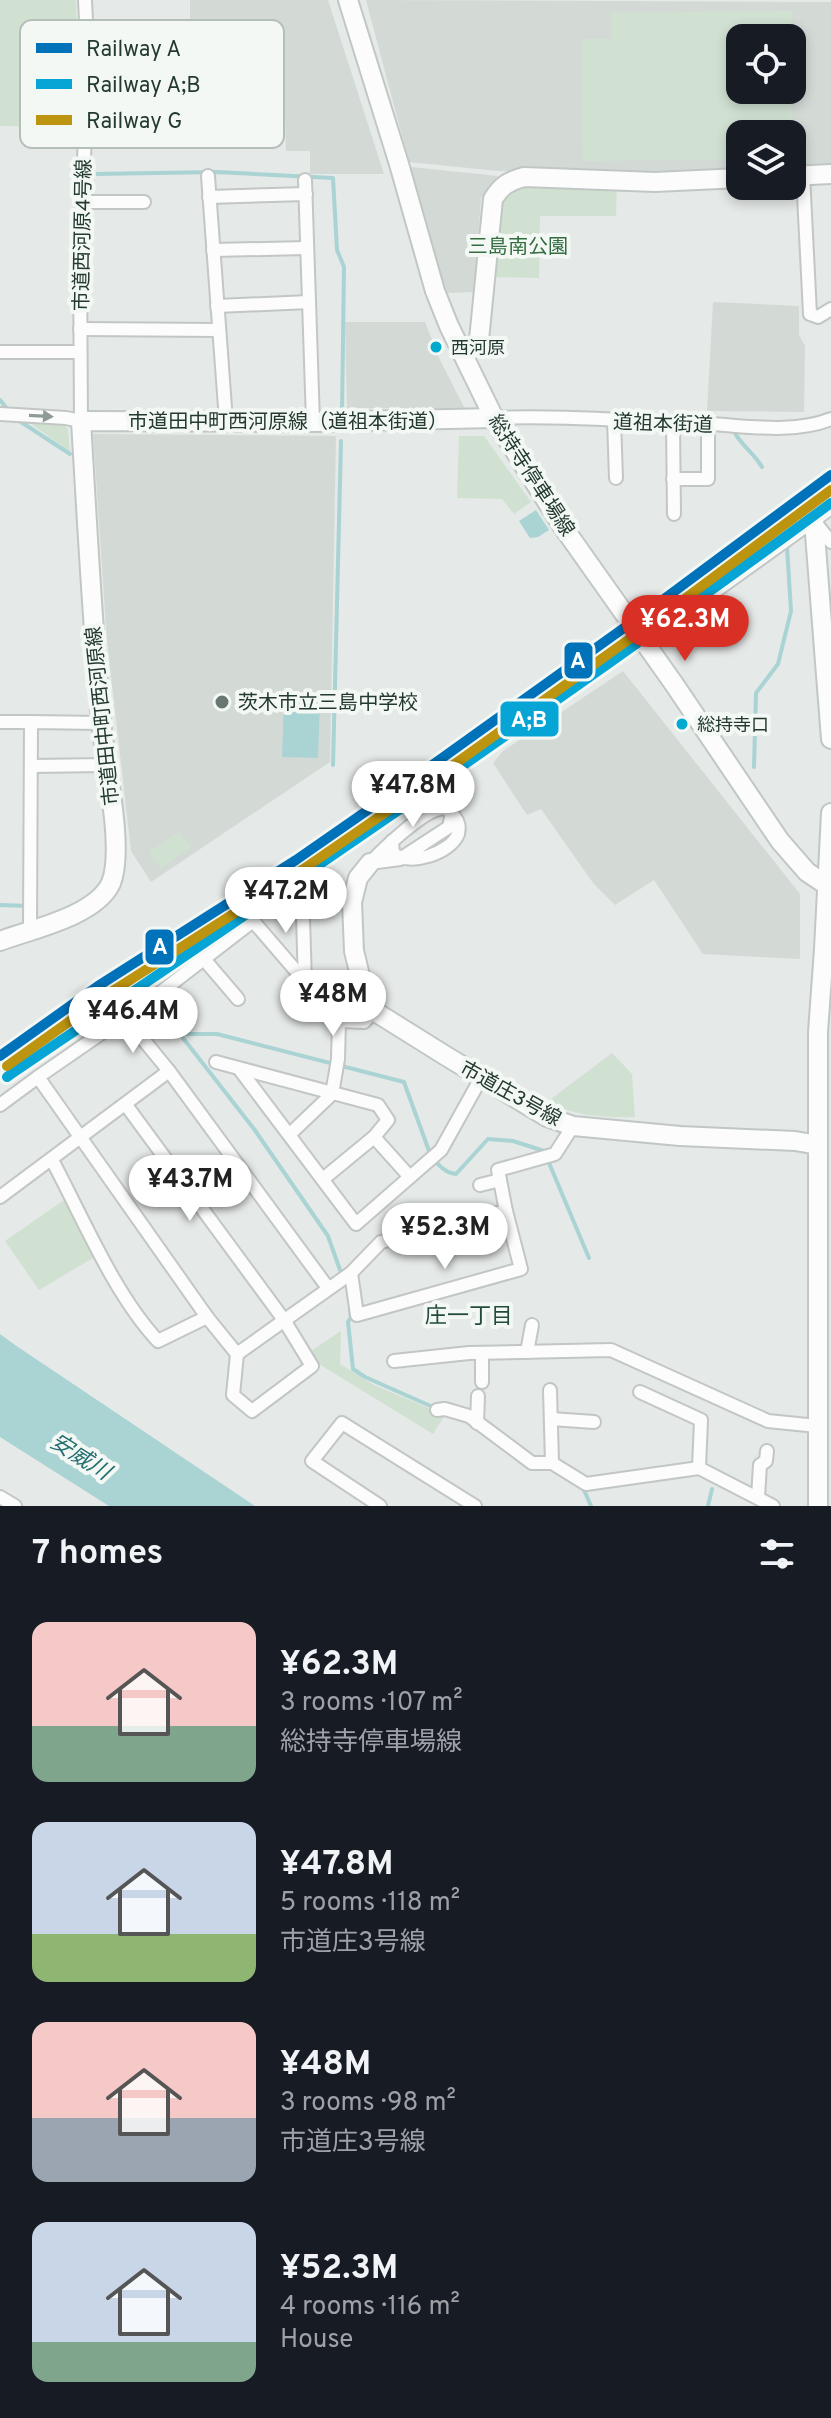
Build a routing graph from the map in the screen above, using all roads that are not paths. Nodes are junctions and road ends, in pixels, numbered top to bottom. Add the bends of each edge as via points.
1 (85, 0) edge
2 (348, 0) edge
3 (86, 20) edge
4 (85, 148) edge
5 (831, 174) edge
6 (208, 176) dead end
7 (806, 176) edge
8 (726, 179) edge
9 (209, 197) junction
10 (800, 200) edge
11 (83, 202) junction
12 (144, 202) dead end
13 (307, 248) junction
14 (213, 250) junction
15 (309, 302) junction
16 (217, 306) junction
17 (831, 309) edge
18 (80, 329) junction
19 (219, 330) junction
20 (462, 351) junction
21 (0, 352) edge
22 (80, 352) junction
23 (0, 414) edge
24 (494, 418) junction
25 (831, 419) edge
26 (614, 420) junction
27 (81, 421) junction
28 (226, 421) junction
29 (313, 422) junction
30 (673, 424) junction
31 (708, 424) junction
32 (616, 478) dead end
33 (673, 479) junction
34 (831, 508) edge
35 (674, 514) dead end
36 (814, 521) junction
37 (831, 542) edge
38 (660, 631) dead end
39 (0, 722) edge
40 (31, 722) junction
41 (101, 723) junction
42 (831, 739) edge
43 (105, 765) junction
44 (32, 766) junction
45 (831, 813) edge
46 (392, 841) junction
47 (400, 859) junction
48 (370, 863) junction
49 (302, 885) dead end
50 (829, 887) edge
51 (30, 930) junction
52 (0, 941) edge
53 (203, 958) junction
54 (305, 983) junction
55 (238, 999) dead end
56 (374, 1011) junction
57 (124, 1016) junction
58 (339, 1021) junction
59 (216, 1062) dead end
60 (240, 1070) junction
61 (169, 1071) junction
62 (38, 1077) junction
63 (481, 1078) junction
64 (332, 1094) junction
65 (0, 1105) edge
66 (126, 1105) junction
67 (573, 1126) junction
68 (290, 1134) junction
69 (374, 1137) junction
70 (80, 1139) junction
71 (825, 1146) edge
72 (52, 1160) junction
73 (409, 1176) junction
74 (323, 1179) junction
75 (500, 1180) junction
76 (480, 1185) dead end
77 (0, 1197) edge
78 (506, 1211) junction
79 (351, 1273) junction
80 (328, 1288) junction
81 (207, 1317) junction
82 (284, 1320) junction
83 (532, 1325) dead end
84 (527, 1352) junction
85 (237, 1354) junction
86 (482, 1354) junction
87 (394, 1361) dead end
88 (482, 1382) dead end
89 (550, 1390) dead end
90 (640, 1392) dead end
91 (478, 1396) dead end
92 (441, 1410) dead end
93 (551, 1419) junction
94 (594, 1422) dead end
95 (477, 1423) junction
96 (817, 1426) junction
97 (767, 1451) dead end
98 (552, 1463) junction
99 (699, 1468) junction
100 (0, 1497) edge
101 (758, 1497) junction
102 (15, 1506) edge
103 (380, 1506) edge
104 (475, 1506) edge
105 (773, 1506) edge
106 (818, 1506) edge

1 - 3 street, 市道西河原4号線
2 - 20 street, 総持寺停車場線 via 435,291
4 - 11 street, 市道西河原4号線
5 - 7 street
6 - 9 street
8 - 20 street via 510,181 493,199 479,340 473,349
9 - 13 street via 305,187
9 - 14 street
10 - 17 street via 810,314 818,317
11 - 12 street
11 - 18 street, 市道西河原4号線
13 - 14 street
13 - 15 street
14 - 16 street
15 - 16 street
15 - 29 street
16 - 19 street
18 - 19 street
18 - 22 street, 市道西河原4号線
19 - 28 street
20 - 24 street, 総持寺停車場線
21 - 22 street
22 - 27 street, 市道西河原4号線
23 -> 27 street
24 - 26 street, 道祖本街道
24 - 29 street, 市道田中町西河原線（道祖本街道）
24 - 50 street, 総持寺停車場線 via 780,841 807,872
25 - 31 street, 道祖本街道 via 808,426
26 - 30 street, 道祖本街道
26 - 32 street
27 - 28 street, 市道田中町西河原線（道祖本街道）
27 - 41 street, 市道田中町西河原線
28 - 29 street, 市道田中町西河原線（道祖本街道）
30 - 31 street, 道祖本街道
30 - 33 street
31 - 33 street via 708,479
33 - 35 street
34 - 36 street
36 - 37 street
36 - 38 street
36 - 42 street
39 - 40 street
40 - 41 street
40 - 44 street
41 - 43 street, 市道田中町西河原線
43 - 44 street
43 - 51 street, 市道田中町西河原線 via 115,840 110,884 92,906
44 - 51 street
45 - 50 street
46 - 47 street
46 - 47 street via 433,810 452,813 449,827
46 - 48 street
47 - 48 street
48 - 56 street via 354,889 353,919 357,972
49 - 54 street
50 - 71 street via 818,1032
51 - 52 street, 市道田中町西河原線
53 - 54 street via 253,921
53 - 55 street
53 - 57 street
54 - 58 street
56 - 58 street via 364,1022
56 - 63 street, 市道庄3号線
57 - 61 street
57 - 62 street
58 - 64 street
59 - 60 street
60 - 64 street
60 - 68 street
61 - 66 street
61 - 80 street
62 - 65 street
62 - 70 street
63 - 67 street, 市道庄3号線 via 547,1117
63 - 73 street via 441,1150
64 - 68 street
64 - 69 street via 378,1105 388,1120
66 - 70 street
66 - 82 street
67 - 71 street, 市道庄3号線
67 - 75 street via 554,1154 498,1170
68 - 74 street
69 - 73 street
69 - 74 street
70 - 72 street
70 - 81 street
71 - 96 street
72 - 77 street
72 - 81 street via 122,1293 158,1341
73 - 74 street via 356,1224
75 - 76 street
75 - 78 street
78 - 79 street via 381,1242
78 - 79 street via 521,1269 357,1315
79 - 80 street
80 - 82 street
81 - 85 street
82 - 85 street
82 - 85 street via 312,1366 252,1411 233,1395
83 - 84 street
84 - 86 street
84 - 96 street via 611,1350 768,1421
86 - 87 street
86 - 88 street
89 - 93 street
90 - 99 street via 701,1420
91 - 95 street
92 - 95 street
93 - 94 street
93 - 98 street
95 - 98 street via 532,1463
96 - 106 street
97 - 101 street via 760,1465
98 - 99 street via 586,1484
99 - 101 street
100 - 102 street
101 - 105 street
103 - 104 street via 312,1461 342,1423

